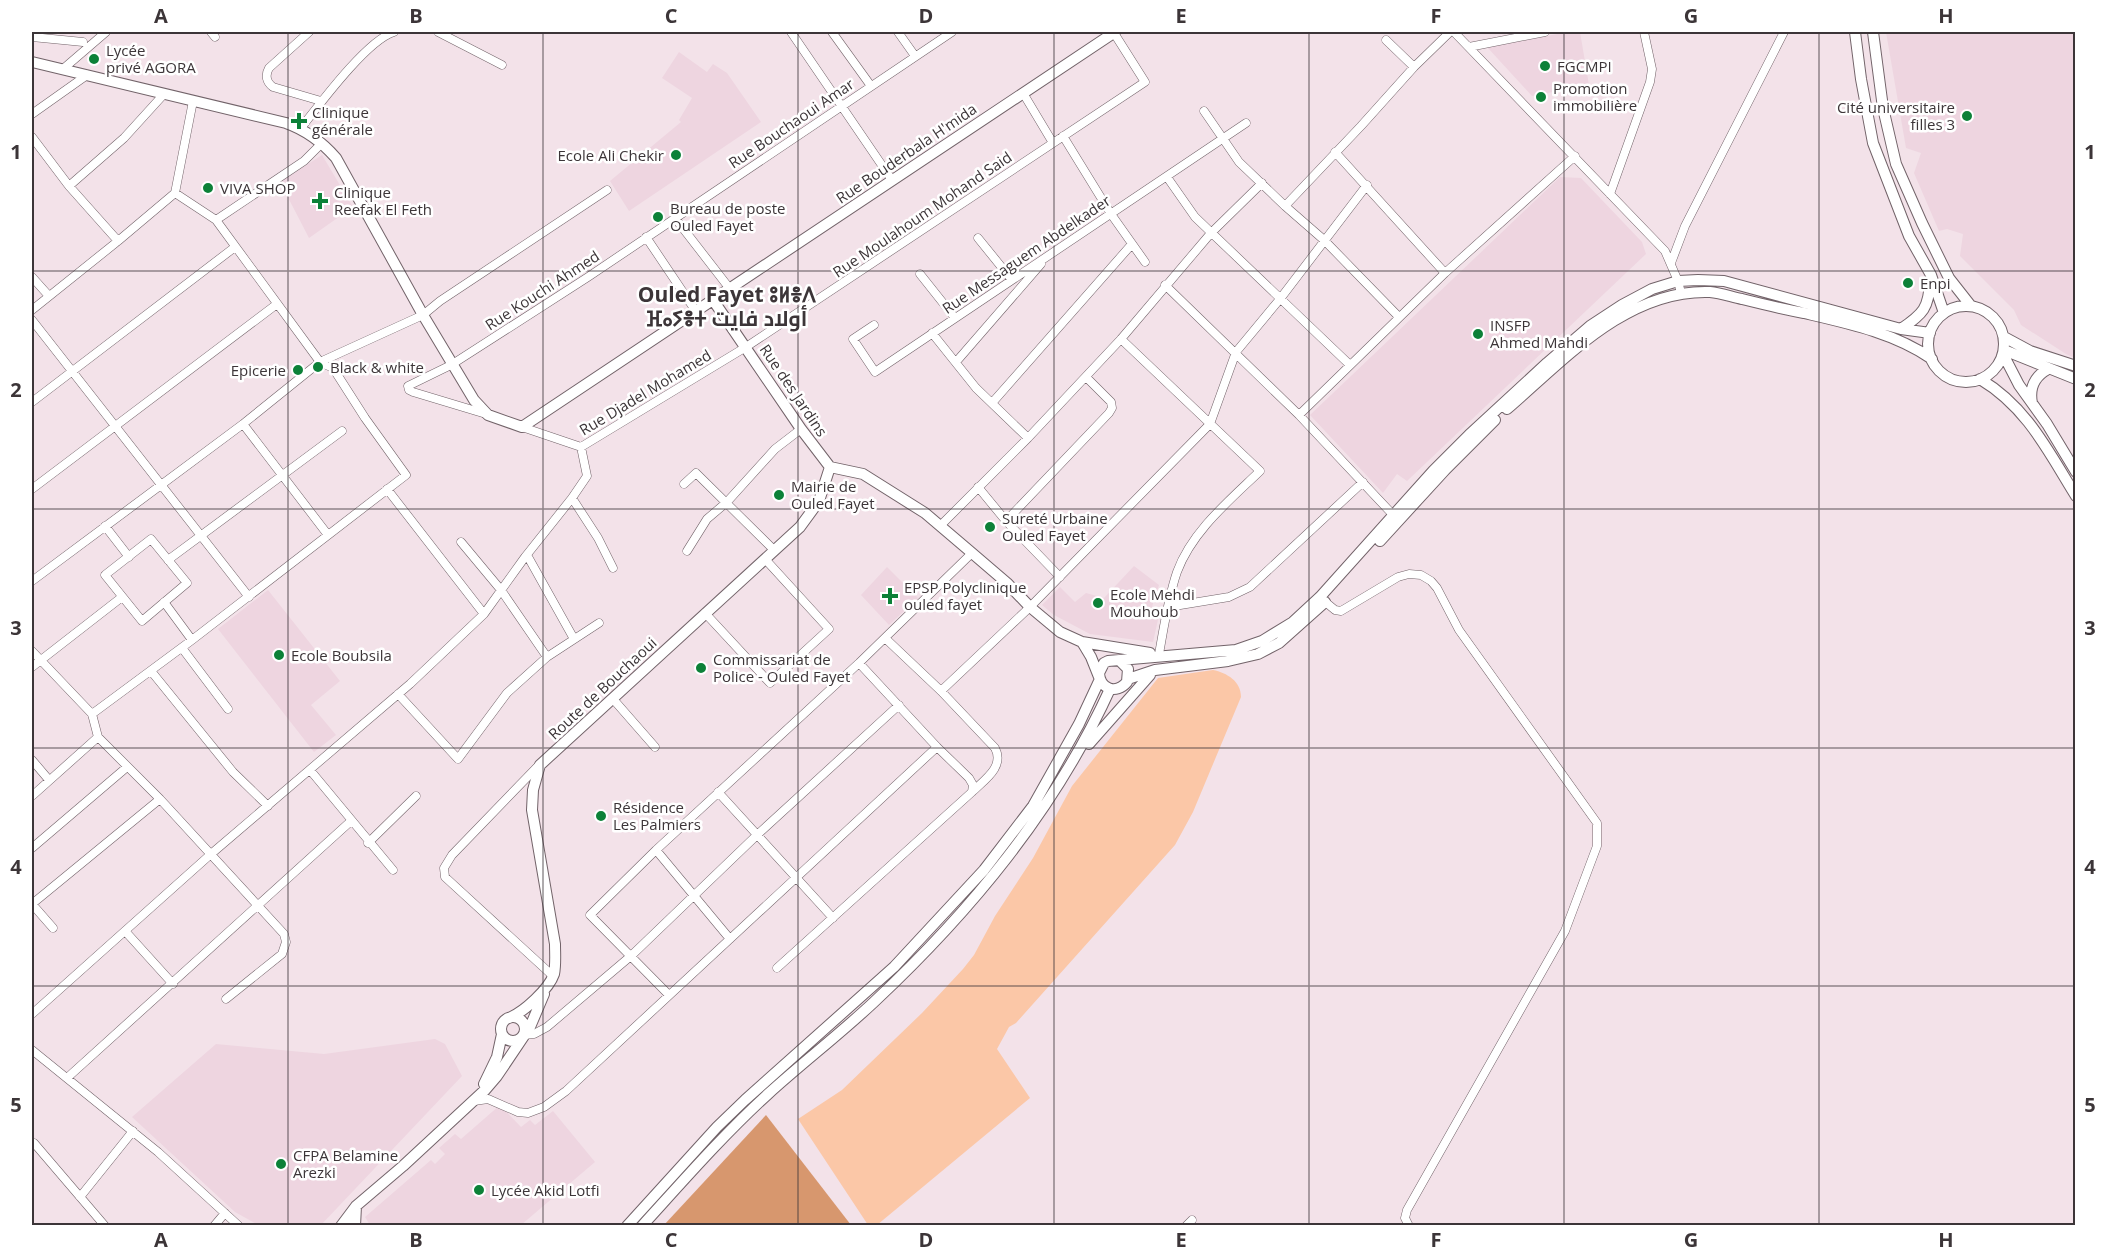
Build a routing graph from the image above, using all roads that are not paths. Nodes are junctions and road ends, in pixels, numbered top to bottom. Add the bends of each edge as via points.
1 (32, 32) edge
2 (106, 32) edge
3 (309, 32) edge
4 (389, 32) edge
5 (438, 32) edge
6 (791, 32) edge
7 (832, 32) edge
8 (898, 32) edge
9 (952, 32) edge
10 (1114, 32) edge
11 (1452, 32) edge
12 (1545, 32) edge
13 (1644, 32) edge
14 (1784, 32) edge
15 (1855, 32) edge
16 (1873, 32) edge
17 (32, 37) edge
18 (1386, 40) dead end
19 (82, 42) dead end
20 (1469, 47) junction
21 (915, 56) junction
22 (32, 62) edge
23 (502, 65) dead end
24 (1414, 67) junction
25 (63, 69) junction
26 (87, 75) junction
27 (871, 87) junction
28 (1023, 93) junction
29 (164, 94) junction
30 (193, 101) junction
31 (321, 101) junction
32 (842, 105) junction
33 (1204, 111) dead end
34 (32, 114) edge
35 (1246, 123) dead end
36 (300, 128) junction
37 (1063, 136) junction
38 (32, 138) edge
39 (1222, 139) junction
40 (322, 143) junction
41 (1053, 143) junction
42 (1335, 152) junction
43 (1575, 156) junction
44 (1167, 177) junction
45 (892, 180) junction
46 (1262, 183) junction
47 (1367, 185) junction
48 (69, 186) junction
49 (607, 190) dead end
50 (175, 193) junction
51 (1610, 194) junction
52 (1285, 206) junction
53 (1111, 214) junction
54 (675, 218) junction
55 (216, 220) junction
56 (1211, 233) junction
57 (646, 237) junction
58 (978, 238) dead end
59 (1324, 240) junction
60 (118, 242) junction
61 (1132, 244) junction
62 (235, 248) junction
63 (1048, 256) junction
64 (1145, 262) dead end
65 (1671, 263) junction
66 (1445, 273) junction
67 (920, 274) dead end
68 (1931, 274) junction
69 (32, 277) edge
70 (1012, 280) junction
71 (1678, 281) junction
72 (1165, 285) junction
73 (729, 289) junction
74 (1681, 293) junction
75 (49, 296) junction
76 (1280, 298) junction
77 (713, 300) junction
78 (277, 304) junction
79 (1971, 306) junction
80 (32, 310) edge
81 (695, 310) junction
82 (1944, 313) junction
83 (423, 315) junction
84 (1399, 317) junction
85 (955, 318) junction
86 (32, 320) edge
87 (874, 325) dead end
88 (1901, 329) junction
89 (932, 333) junction
90 (1930, 333) junction
91 (2004, 337) junction
92 (1121, 339) junction
93 (746, 347) junction
94 (1236, 352) junction
95 (2003, 352) junction
96 (1932, 358) junction
97 (320, 362) junction
98 (956, 362) junction
99 (451, 365) junction
100 (1350, 365) junction
101 (2076, 366) edge
102 (2048, 369) junction
103 (71, 371) junction
104 (1086, 377) junction
105 (1980, 379) junction
106 (2076, 379) edge
107 (32, 402) edge
108 (992, 403) junction
109 (2032, 403) junction
110 (488, 415) junction
111 (1299, 415) junction
112 (243, 424) junction
113 (1210, 424) junction
114 (114, 427) junction
115 (522, 427) junction
116 (801, 429) junction
117 (342, 431) dead end
118 (1028, 438) junction
119 (581, 447) junction
120 (830, 467) junction
121 (2076, 472) edge
122 (280, 476) junction
123 (1363, 482) junction
124 (684, 484) dead end
125 (159, 485) junction
126 (978, 487) junction
127 (32, 489) edge
128 (387, 489) junction
129 (2076, 496) edge
130 (572, 498) junction
131 (727, 502) junction
132 (1396, 518) junction
133 (1006, 521) junction
134 (105, 526) junction
135 (940, 526) junction
136 (200, 535) junction
137 (328, 535) junction
138 (461, 542) dead end
139 (774, 550) junction
140 (687, 551) dead end
141 (972, 553) junction
142 (527, 555) junction
143 (129, 557) junction
144 (765, 559) junction
145 (168, 560) junction
146 (613, 568) dead end
147 (1060, 577) junction
148 (32, 581) edge
149 (501, 591) junction
150 (122, 597) junction
151 (249, 597) junction
152 (1322, 600) junction
153 (164, 602) junction
154 (1030, 608) junction
155 (1168, 608) junction
156 (705, 613) junction
157 (484, 614) junction
158 (599, 623) dead end
159 (885, 638) junction
160 (574, 639) junction
161 (192, 640) junction
162 (1082, 642) junction
163 (182, 648) junction
164 (32, 651) edge
165 (1159, 654) junction
166 (1181, 654) junction
167 (547, 657) junction
168 (41, 659) junction
169 (1120, 661) junction
170 (860, 663) junction
171 (32, 667) edge
172 (1155, 670) junction
173 (151, 671) junction
174 (1099, 679) junction
175 (1128, 679) junction
176 (1110, 689) junction
177 (941, 692) junction
178 (398, 694) junction
179 (613, 699) junction
180 (899, 705) junction
181 (228, 709) dead end
182 (92, 714) junction
183 (98, 737) junction
184 (655, 747) dead end
185 (937, 747) junction
186 (32, 760) edge
187 (540, 765) junction
188 (127, 767) junction
189 (310, 770) junction
190 (1067, 773) junction
191 (49, 780) junction
192 (718, 792) junction
193 (972, 792) junction
194 (32, 796) edge
195 (416, 796) dead end
196 (160, 799) junction
197 (268, 806) junction
198 (351, 821) junction
199 (757, 835) junction
200 (368, 843) junction
201 (32, 848) edge
202 (656, 850) junction
203 (211, 854) junction
204 (393, 870) dead end
205 (796, 878) junction
206 (694, 895) junction
207 (32, 904) edge
208 (258, 905) junction
209 (833, 918) junction
210 (53, 928) dead end
211 (125, 931) junction
212 (730, 939) junction
213 (632, 955) junction
214 (777, 968) dead end
215 (550, 981) junction
216 (173, 984) junction
217 (669, 995) junction
218 (226, 999) dead end
219 (32, 1014) edge
220 (509, 1018) junction
221 (502, 1034) junction
222 (523, 1035) junction
223 (32, 1050) edge
224 (68, 1078) junction
225 (471, 1101) junction
226 (133, 1131) junction
227 (34, 1143) dead end
228 (80, 1197) junction
229 (225, 1213) junction
230 (347, 1223) edge
231 (1408, 1225) edge
232 (105, 1226) edge
233 (214, 1226) edge
234 (239, 1226) edge
235 (335, 1226) edge
236 (627, 1226) edge
237 (642, 1226) edge

1 - 17 street
2 - 25 street
3 - 31 street via 269,68 266,76 273,87
4 - 31 street
5 - 23 street
6 - 32 street
7 - 27 street
8 - 21 street
9 - 21 street, Rue Bouchaoui Amar
10 - 28 main road, Rue Bouderbala H'mida
10 - 37 street, Rue Moulahoum Mohand Said via 1145,82
11 - 20 street
11 - 24 street
12 - 20 street
13 - 51 street via 1652,69 1650,82
14 - 65 street via 1685,226
15 - 68 main road via 1873,143 1909,236
16 - 79 main road via 1883,108 1896,164 1949,278
17 - 19 street
18 - 24 street
20 - 43 street
21 - 27 street, Rue Bouchaoui Amar
22 - 25 main road
24 - 42 street
25 - 26 main road
26 - 29 main road
26 - 34 street
27 - 32 street, Rue Bouchaoui Amar
28 - 41 street
28 - 45 main road, Rue Bouderbala H'mida
29 - 30 main road
29 - 48 street via 124,138
30 - 36 main road
30 - 50 street
31 - 36 street
32 - 45 street
32 - 54 street, Rue Bouchaoui Amar
33 - 39 street
35 - 39 street, Rue Messaguem Abdelkader
36 - 40 main road
37 - 41 street, Rue Moulahoum Mohand Said
37 - 53 street
38 - 48 street
39 - 44 street, Rue Messaguem Abdelkader
39 - 46 street
40 - 55 street via 304,161
40 - 83 main road via 336,158
41 - 93 street, Rue Moulahoum Mohand Said
42 - 47 street
42 - 52 street
43 - 51 street
43 - 66 street
44 - 53 street, Rue Messaguem Abdelkader
44 - 56 street
45 - 73 main road, Rue Bouderbala H'mida
46 - 52 street
46 - 56 street
47 - 59 street
47 - 66 street
48 - 60 street
49 - 83 street
50 - 55 street
50 - 60 street
51 - 65 street via 1665,251
52 - 59 street
53 - 61 street
53 - 63 street, Rue Messaguem Abdelkader
54 - 57 street, Rue Bouchaoui Amar
54 - 73 street
55 - 62 street
56 - 72 street
56 - 76 street
57 - 81 street
57 - 99 street, Rue Kouchi Ahmed
58 - 70 street
59 - 76 street
59 - 84 street
60 - 75 street
61 - 64 street
61 - 108 street
62 - 78 street
62 - 103 street
63 - 70 street, Rue Messaguem Abdelkader
63 - 98 street
65 - 71 street
66 - 84 street
67 - 85 street
68 - 82 main road
68 - 88 main road via 1924,311
69 - 75 street
70 - 85 street, Rue Messaguem Abdelkader
71 - 74 street
71 - 88 main road via 1724,281
71 - 132 main road via 1622,305 1590,326 1469,435
72 - 92 street
72 - 94 street
73 - 77 main road, Rue Bouderbala H'mida
74 - 96 main road via 1712,292 1817,317 1897,339
74 - 132 main road via 1647,303 1622,316 1575,350 1499,417
75 - 80 street
76 - 94 street
76 - 100 street
77 - 81 main road, Rue Bouderbala H'mida
77 - 93 main road, Rue des Jardins
78 - 97 street
78 - 114 street
79 - 82 main road
79 - 91 main road via 1992,316
81 - 115 main road, Rue Bouderbala H'mida
82 - 90 main road
83 - 97 street
83 - 99 main road
84 - 100 street
85 - 89 street, Rue Messaguem Abdelkader
86 - 103 street
87 - 89 street, Rue Messaguem Abdelkader via 853,339 875,372
88 - 90 main road
89 - 98 street
90 - 96 main road
91 - 95 main road
91 - 101 main road via 2030,351
92 - 104 street
92 - 113 street
93 - 116 main road, Rue des Jardins
93 - 119 street, Rue Djadel Mohamed
94 - 111 street
94 - 113 street
95 - 102 main road
95 - 105 main road via 1997,366
95 - 109 main road
96 - 105 main road via 1948,377
97 - 112 street
97 - 128 street via 333,368 406,476
98 - 108 street
99 - 110 main road
99 - 110 street, Rue Kouchi Ahmed via 408,386 409,390
100 - 111 street
102 - 106 main road
102 - 109 main road via 2033,383
103 - 107 street
103 - 114 street
104 - 118 street
104 - 133 street via 1111,402 1112,408
105 - 129 main road via 2002,393 2025,416
108 - 118 street
109 - 121 main road
110 - 115 main road
111 - 123 street
112 - 122 street
112 - 125 street
113 - 147 street
113 - 155 street via 1260,471 1193,542 1178,570
114 - 125 street
114 - 127 street
115 - 119 street, Rue Djadel Mohamed
116 - 120 main road, Rue des Jardins
116 - 131 street via 775,449
117 - 122 street
118 - 126 street
119 - 130 street via 586,476
120 - 135 main road via 863,474
120 - 139 main road, Route de Bouchaoui via 819,501 800,527
122 - 136 street
122 - 137 street
123 - 132 street
123 - 155 street via 1250,587 1229,597
124 - 131 street via 696,473
125 - 134 street
125 - 136 street
126 - 133 street
126 - 135 street
128 - 137 street
128 - 157 street
130 - 142 street
130 - 146 street
131 - 139 street
131 - 140 street via 707,519
132 - 152 main road
133 - 147 street
134 - 143 street
134 - 148 street
135 - 141 main road
136 - 145 street
136 - 151 street
137 - 151 street
138 - 149 street
139 - 144 main road, Route de Bouchaoui
141 - 154 main road
141 - 159 street
142 - 149 street
142 - 160 street
143 - 145 street via 151,539
143 - 150 street via 105,575
144 - 156 main road, Route de Bouchaoui
144 - 156 street via 829,629 770,683
145 - 153 street via 187,583
147 - 154 street
149 - 157 street
149 - 167 street
150 - 153 street via 141,621
150 - 168 street
151 - 161 street
152 - 166 main road via 1262,641 1236,650
152 - 172 main road via 1279,643 1258,654
152 - 231 street via 1341,611 1398,577 1421,575 1431,581 1459,630 1597,823 1597,846 1565,931 1407,1210
153 - 161 street
154 - 162 main road via 1060,632
154 - 177 street
155 - 165 street
156 - 179 main road, Route de Bouchaoui
157 - 178 street
158 - 160 street
159 - 170 street
159 - 177 street
160 - 167 street
161 - 163 street
162 - 165 main road
162 - 169 main road
162 - 174 main road
163 - 173 street
163 - 181 street
164 - 168 street
165 - 166 main road
166 - 169 main road
167 - 178 street via 507,693 458,759
168 - 171 street
168 - 182 street
169 - 174 main road via 1104,663
169 - 175 main road via 1128,669
170 - 180 street
170 - 192 street
172 - 175 main road
172 - 190 main road
173 - 182 street
173 - 197 street via 233,772
174 - 176 main road
174 - 236 main road via 1079,724 1033,806 984,870 894,967 717,1127
175 - 176 main road via 1120,688
176 - 190 main road
177 - 193 street via 998,754 995,769
178 - 189 street
179 - 184 street
179 - 187 main road, Route de Bouchaoui
180 - 185 street
180 - 199 street
182 - 183 street
183 - 188 street
183 - 191 street
185 - 193 street via 969,778
185 - 205 street
186 - 191 street
187 - 215 main road via 532,810 555,944
187 - 215 street via 444,868 446,877
188 - 196 street
188 - 201 street
189 - 197 street
189 - 198 street
190 - 237 main road via 1005,862 932,944 873,1003 767,1095
191 - 194 street
192 - 199 street
192 - 202 street
193 - 209 street
195 - 200 street
196 - 203 street
196 - 207 street
197 - 203 street
198 - 200 street
198 - 208 street
199 - 205 street
199 - 206 street
200 - 204 street
202 - 206 street
202 - 213 street via 590,915
203 - 208 street
203 - 211 street
205 - 209 street
205 - 212 street
206 - 212 street
206 - 213 street
207 - 210 street
208 - 216 street
208 - 218 street via 284,934 286,947
209 - 214 street
211 - 216 street
211 - 219 street
212 - 217 street
213 - 217 street
213 - 222 street via 547,1027
215 - 220 main road via 519,1014
215 - 222 main road
216 - 224 street
217 - 225 street via 544,1107 528,1113 488,1099
220 - 221 main road via 502,1026
220 - 222 main road via 521,1021
221 - 222 main road via 512,1041
221 - 225 main road via 492,1070
222 - 225 main road via 497,1076
223 - 224 street
224 - 226 street
225 - 230 main road via 356,1206
226 - 228 street
226 - 229 street
227 - 228 street
228 - 232 street
229 - 233 street
229 - 234 street
230 - 235 main road

